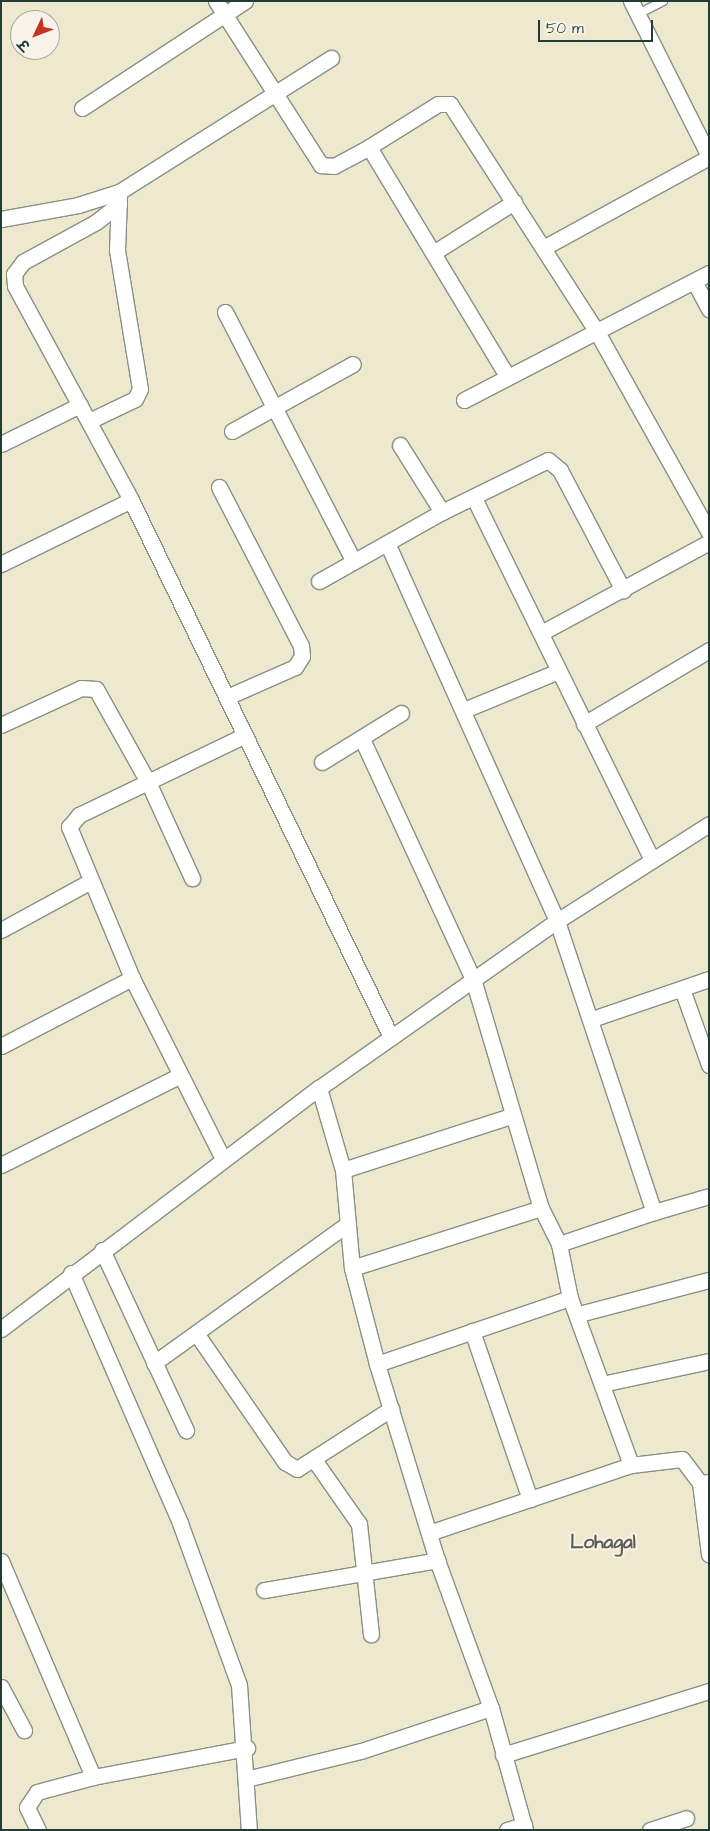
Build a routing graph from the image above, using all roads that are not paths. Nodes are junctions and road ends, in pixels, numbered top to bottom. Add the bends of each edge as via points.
1 (216, 1) edge
2 (245, 1) edge
3 (663, 1) edge
4 (635, 8) edge
5 (224, 14) junction
6 (331, 58) dead end
7 (276, 97) junction
8 (82, 108) dead end
9 (370, 147) junction
10 (709, 157) edge
11 (119, 198) junction
12 (514, 202) junction
13 (1, 219) edge
14 (543, 248) junction
15 (433, 253) junction
16 (709, 273) edge
17 (694, 281) junction
18 (709, 308) edge
19 (225, 312) dead end
20 (598, 332) junction
21 (353, 364) dead end
22 (507, 376) junction
23 (464, 400) dead end
24 (80, 405) junction
25 (273, 406) junction
26 (89, 422) junction
27 (232, 431) dead end
28 (1, 444) edge
29 (400, 445) dead end
30 (218, 487) dead end
31 (474, 498) junction
32 (131, 500) junction
33 (442, 512) junction
34 (709, 532) edge
35 (709, 542) edge
36 (388, 545) junction
37 (353, 560) junction
38 (1, 564) edge
39 (319, 581) dead end
40 (623, 590) junction
41 (541, 633) junction
42 (709, 650) edge
43 (556, 672) junction
44 (227, 697) junction
45 (464, 710) junction
46 (401, 713) dead end
47 (584, 724) junction
48 (1, 725) edge
49 (245, 735) junction
50 (362, 739) junction
51 (322, 762) dead end
52 (148, 782) junction
53 (709, 824) edge
54 (652, 860) junction
55 (192, 878) dead end
56 (89, 882) junction
57 (557, 921) junction
58 (1, 930) edge
59 (132, 978) junction
60 (473, 979) junction
61 (709, 980) edge
62 (682, 989) junction
63 (592, 1019) junction
64 (391, 1037) junction
65 (1, 1046) edge
66 (709, 1065) edge
67 (181, 1075) junction
68 (319, 1088) junction
69 (511, 1116) junction
70 (223, 1159) junction
71 (1, 1165) edge
72 (343, 1170) junction
73 (709, 1196) edge
74 (540, 1208) junction
75 (654, 1212) junction
76 (346, 1225) junction
77 (559, 1244) junction
78 (102, 1250) junction
79 (352, 1268) junction
80 (71, 1273) junction
81 (709, 1280) edge
82 (570, 1298) junction
83 (578, 1314) junction
84 (1, 1329) edge
85 (472, 1332) junction
86 (196, 1333) junction
87 (709, 1361) edge
88 (154, 1363) junction
89 (377, 1364) junction
90 (602, 1384) junction
91 (391, 1409) junction
92 (186, 1430) dead end
93 (315, 1461) junction
94 (631, 1465) junction
95 (704, 1482) edge
96 (530, 1499) junction
97 (429, 1533) junction
98 (709, 1554) edge
99 (437, 1560) junction
100 (1, 1561) edge
101 (366, 1572) junction
102 (264, 1590) dead end
103 (371, 1634) dead end
104 (1, 1687) edge
105 (709, 1691) edge
106 (491, 1708) junction
107 (24, 1730) dead end
108 (247, 1748) junction
109 (503, 1755) junction
110 (93, 1777) junction
111 (246, 1779) junction
112 (686, 1818) dead end
113 (524, 1827) edge
114 (38, 1830) edge
115 (249, 1830) edge
116 (507, 1830) edge
117 (650, 1830) edge

1 - 5 street
2 - 5 street
3 - 4 lane
4 - 10 street
5 - 7 street
5 - 8 street
6 - 7 street
7 - 9 street via 321,165 334,166
7 - 11 street
9 - 12 street via 438,104 450,104
9 - 15 street
10 - 14 street
11 - 13 street
11 - 24 street via 96,222 23,262 14,274 15,286
11 - 26 street via 117,250 140,389 135,399
12 - 14 street
12 - 15 street
14 - 20 street
15 - 22 street
16 - 17 street
17 - 18 street
17 - 20 street
19 - 25 street
20 - 22 street
20 - 34 street
21 - 25 street
22 - 23 street
24 - 26 street
24 - 28 street
25 - 27 street
25 - 37 street
26 - 32 street
29 - 33 street
30 - 44 street via 302,656 295,667
31 - 33 street
31 - 40 street via 540,462 554,463
31 - 41 street
32 - 38 street
32 - 44 street
33 - 36 street
35 - 40 street
36 - 37 street
36 - 45 street
37 - 39 street
40 - 41 street
41 - 43 street
42 - 47 street
43 - 45 street
43 - 47 street
44 - 49 street
45 - 57 street
46 - 50 street
47 - 54 street
48 - 52 street via 90,686 101,696
49 - 52 street
49 - 64 street
50 - 51 street
50 - 60 street
52 - 55 street
52 - 56 street via 79,815 69,828
53 - 54 street
54 - 57 street
56 - 58 street
56 - 59 street
57 - 60 street
57 - 63 street
59 - 65 street
59 - 67 street
60 - 64 street
60 - 69 street
61 - 62 street
62 - 63 street
62 - 66 street
63 - 75 street
64 - 68 street
67 - 70 street
67 - 71 street
68 - 70 street
68 - 72 street
69 - 72 street
69 - 74 street
70 - 78 street
72 - 76 street
73 - 75 street
74 - 77 street
74 - 79 street
75 - 77 street
76 - 79 street
76 - 86 street
77 - 82 street
78 - 80 street
78 - 88 street
79 - 89 street
80 - 84 street
80 - 108 street via 222,1632 239,1685
81 - 83 street
82 - 83 street
82 - 85 street
83 - 90 street
85 - 89 street
85 - 96 street
86 - 88 street
86 - 93 street via 285,1462 296,1469
87 - 90 street
88 - 92 street
89 - 91 street
90 - 94 street
91 - 93 street
91 - 97 street
93 - 101 street via 359,1524
94 - 95 street via 682,1459
94 - 96 street
95 - 98 street
96 - 97 street
97 - 99 street
99 - 101 street
99 - 106 street
100 - 110 street
101 - 102 street
101 - 103 street
104 - 107 street
105 - 109 street
106 - 109 street
106 - 111 street via 361,1751
108 - 110 street
108 - 111 street
109 - 113 street
110 - 114 street via 37,1792 28,1807
111 - 115 street
112 - 117 street
113 - 116 street

